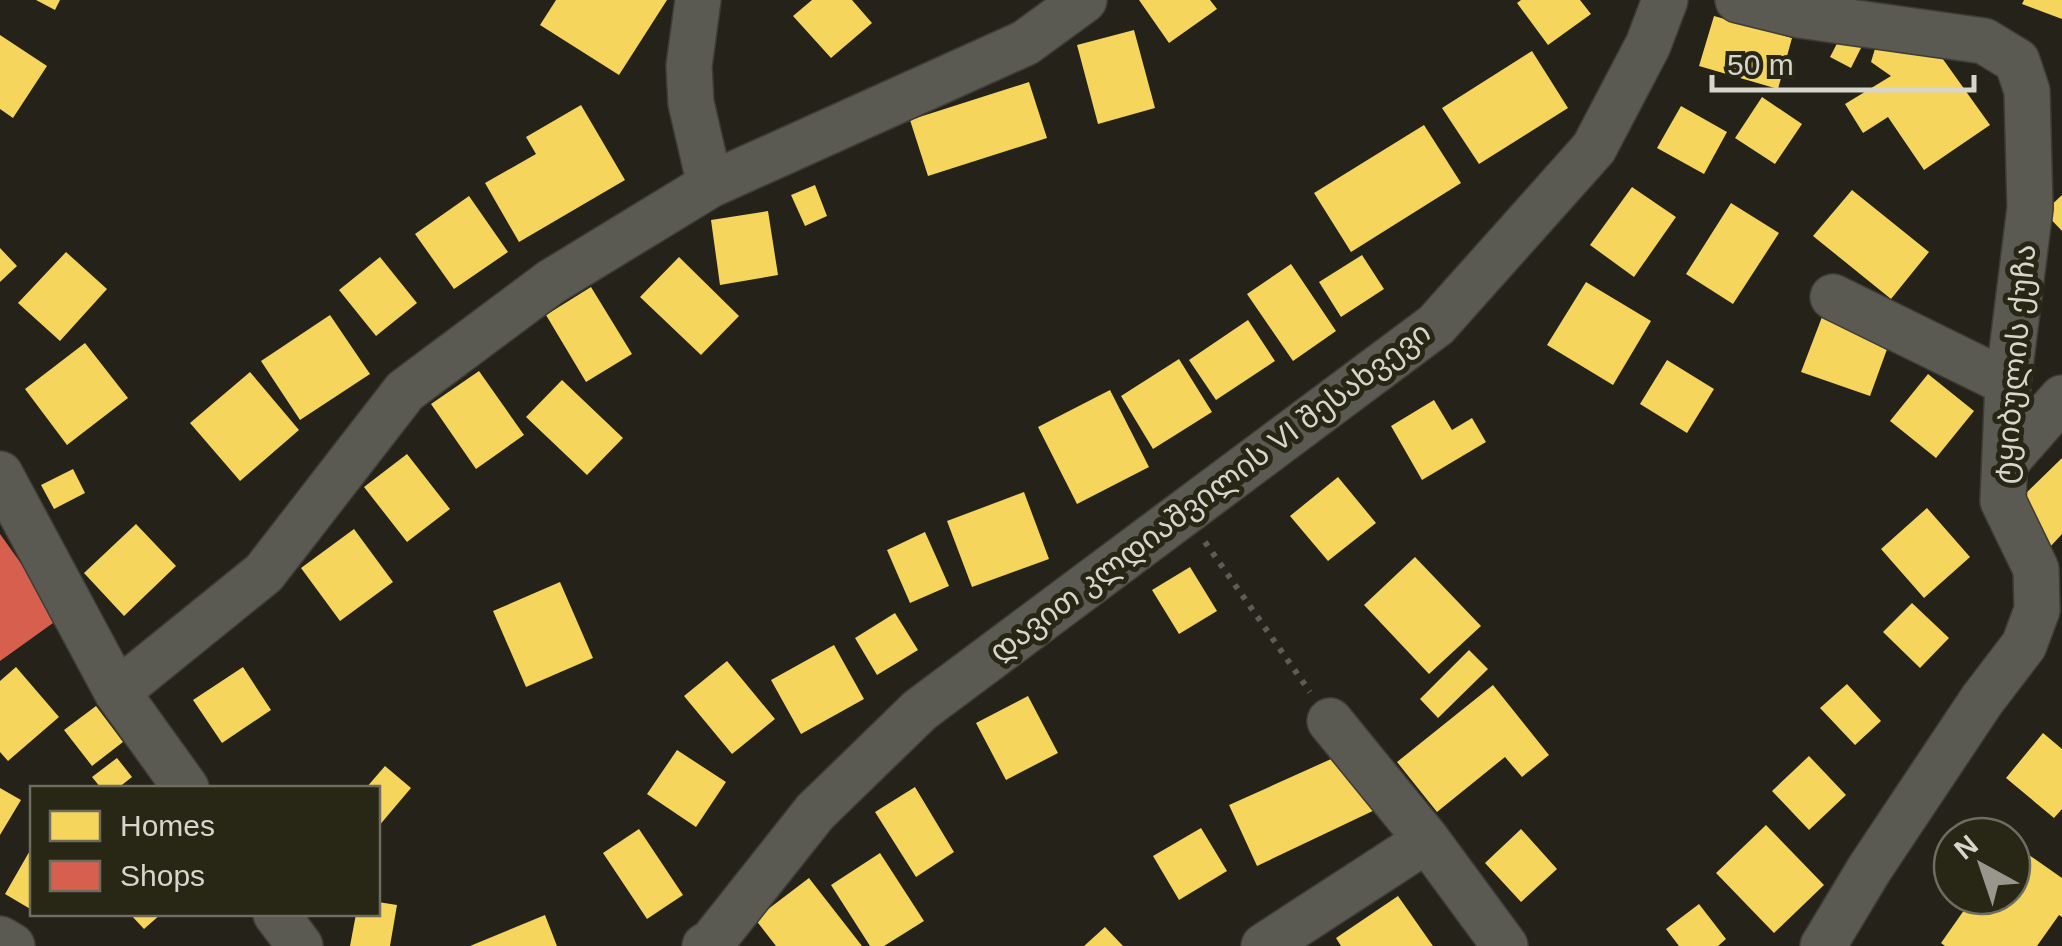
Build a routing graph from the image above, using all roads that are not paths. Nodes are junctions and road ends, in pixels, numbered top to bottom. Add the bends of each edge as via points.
1 (698, 0) edge
2 (1084, 0) edge
3 (1665, 0) edge
4 (1738, 0) edge
5 (710, 186) junction
6 (1833, 296) dead end
7 (2008, 383) junction
8 (2062, 398) edge
9 (2005, 462) junction
10 (0, 474) edge
11 (117, 692) junction
12 (1330, 721) road end
13 (185, 786) edge
14 (1428, 840) junction
15 (278, 916) edge
16 (0, 939) edge
17 (12, 946) edge
18 (300, 946) edge
19 (705, 946) edge
20 (1264, 946) edge
21 (1506, 946) edge
22 (1822, 946) edge

1 - 5 street via 690,103
2 - 5 street via 1025,44
3 - 19 street, დავით კლდიაშვილის VI შესახვევი via 1594,148 1436,324 920,710 815,812
4 - 7 street, ტყიბულის ქუჩა via 1984,41 2016,61 2028,91 2030,208
5 - 11 street via 551,282 405,391 264,574
6 - 7 street
7 - 9 street, ტყიბულის ქუჩა
8 - 9 street
9 - 22 street, ტყიბულის ქუჩა via 2003,501 2036,569 2038,610 2024,645
10 - 11 street
11 - 13 street
12 - 14 street
14 - 20 street
14 - 21 street
15 - 18 street
16 - 17 street

